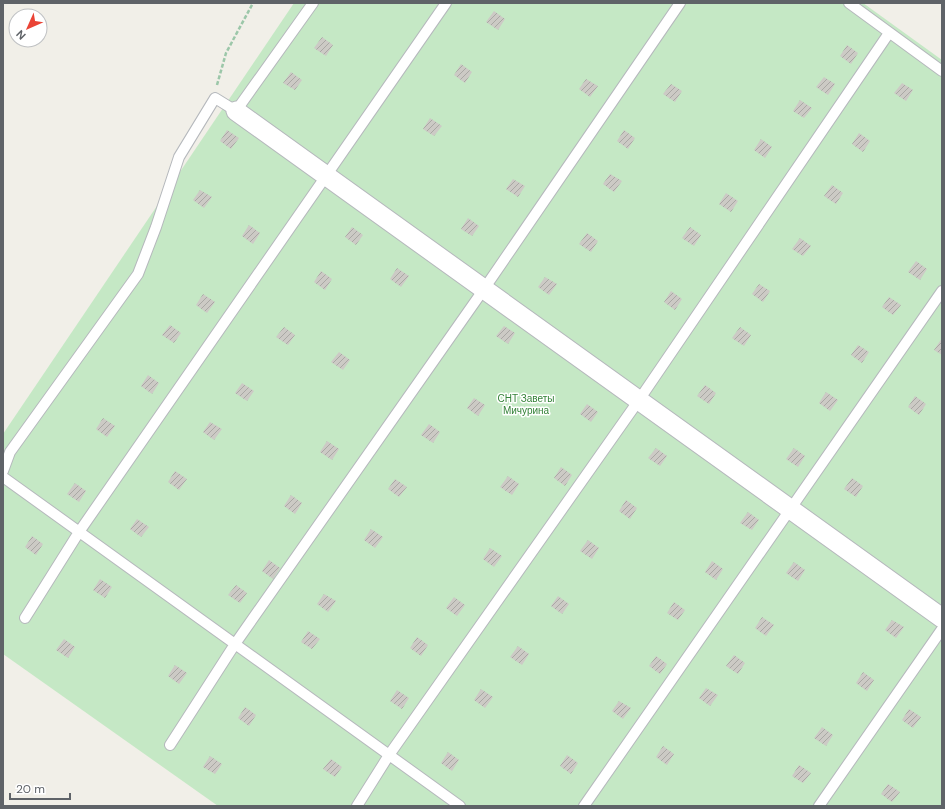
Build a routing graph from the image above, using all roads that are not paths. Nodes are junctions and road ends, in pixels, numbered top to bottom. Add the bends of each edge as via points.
1 (313, 3) edge
2 (446, 3) edge
3 (680, 3) edge
4 (850, 3) edge
5 (889, 33) junction
6 (942, 71) edge
7 (236, 111) junction
8 (326, 176) junction
9 (484, 289) junction
10 (942, 291) edge
11 (639, 400) junction
12 (3, 471) edge
13 (3, 477) edge
14 (791, 510) junction
15 (79, 532) junction
16 (25, 618) dead end
17 (942, 618) edge
18 (942, 629) edge
19 (235, 644) junction
20 (170, 746) dead end
21 (389, 755) junction
22 (357, 806) edge
23 (460, 806) edge
24 (584, 806) edge
25 (819, 806) edge

1 - 7 lane
2 - 8 lane
3 - 9 lane
4 - 5 lane
5 - 6 lane
5 - 11 lane
7 - 8 street
7 - 12 lane via 215,98 179,157 138,274 10,452
8 - 9 street
8 - 15 lane
9 - 11 street
9 - 19 lane
10 - 14 lane
11 - 14 street
11 - 21 lane
13 - 15 lane
14 - 17 street
14 - 24 lane
15 - 16 lane
15 - 19 lane
18 - 25 lane
19 - 20 lane
19 - 21 lane
21 - 22 lane
21 - 23 lane

